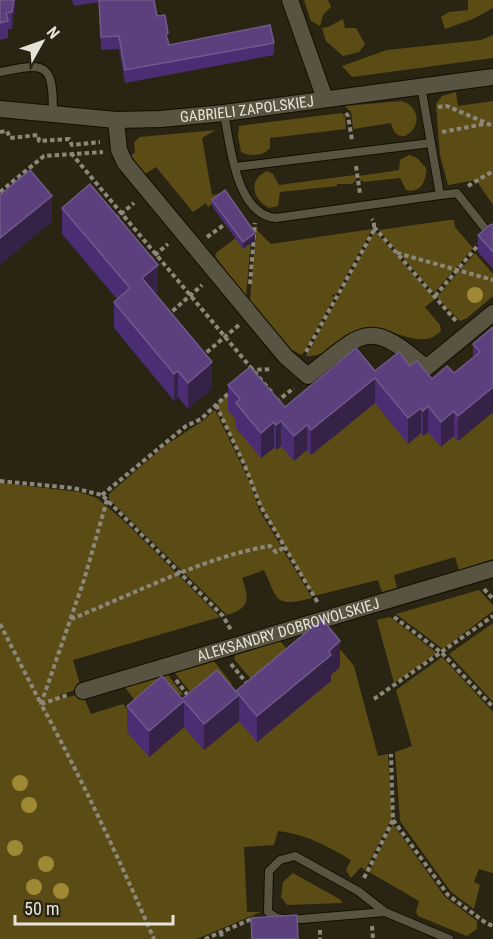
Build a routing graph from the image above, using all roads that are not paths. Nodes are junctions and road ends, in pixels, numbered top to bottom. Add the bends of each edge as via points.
1 (290, 0) edge
2 (0, 72) edge
3 (493, 77) edge
4 (421, 86) junction
5 (325, 99) junction
6 (0, 109) edge
7 (224, 113) junction
8 (53, 115) junction
9 (116, 120) junction
10 (430, 139) junction
11 (235, 167) junction
12 (440, 195) junction
13 (490, 234) edge
14 (493, 313) edge
15 (493, 569) edge
16 (83, 691) road end
17 (386, 912) junction
18 (449, 939) edge

1 - 5 street
2 - 8 lane via 37,65 43,68 50,80
3 - 4 street, GABRIELI ZAPOLSKIEJ
4 - 5 street, GABRIELI ZAPOLSKIEJ
4 - 10 lane
5 - 7 street, GABRIELI ZAPOLSKIEJ
6 - 8 street, GABRIELI ZAPOLSKIEJ
7 - 9 street, GABRIELI ZAPOLSKIEJ
7 - 11 lane
8 - 9 street, GABRIELI ZAPOLSKIEJ
9 - 14 street via 122,158 286,357 303,372 349,343 375,335 400,346 426,368
10 - 11 lane
10 - 12 lane
11 - 12 lane via 253,208 276,218
12 - 13 lane via 458,193
15 - 16 street, ALEKSANDRY DOBROWOLSKIEJ
17 - 17 lane via 302,858 291,856 278,861 269,871 268,912 272,916 284,920
17 - 18 lane

